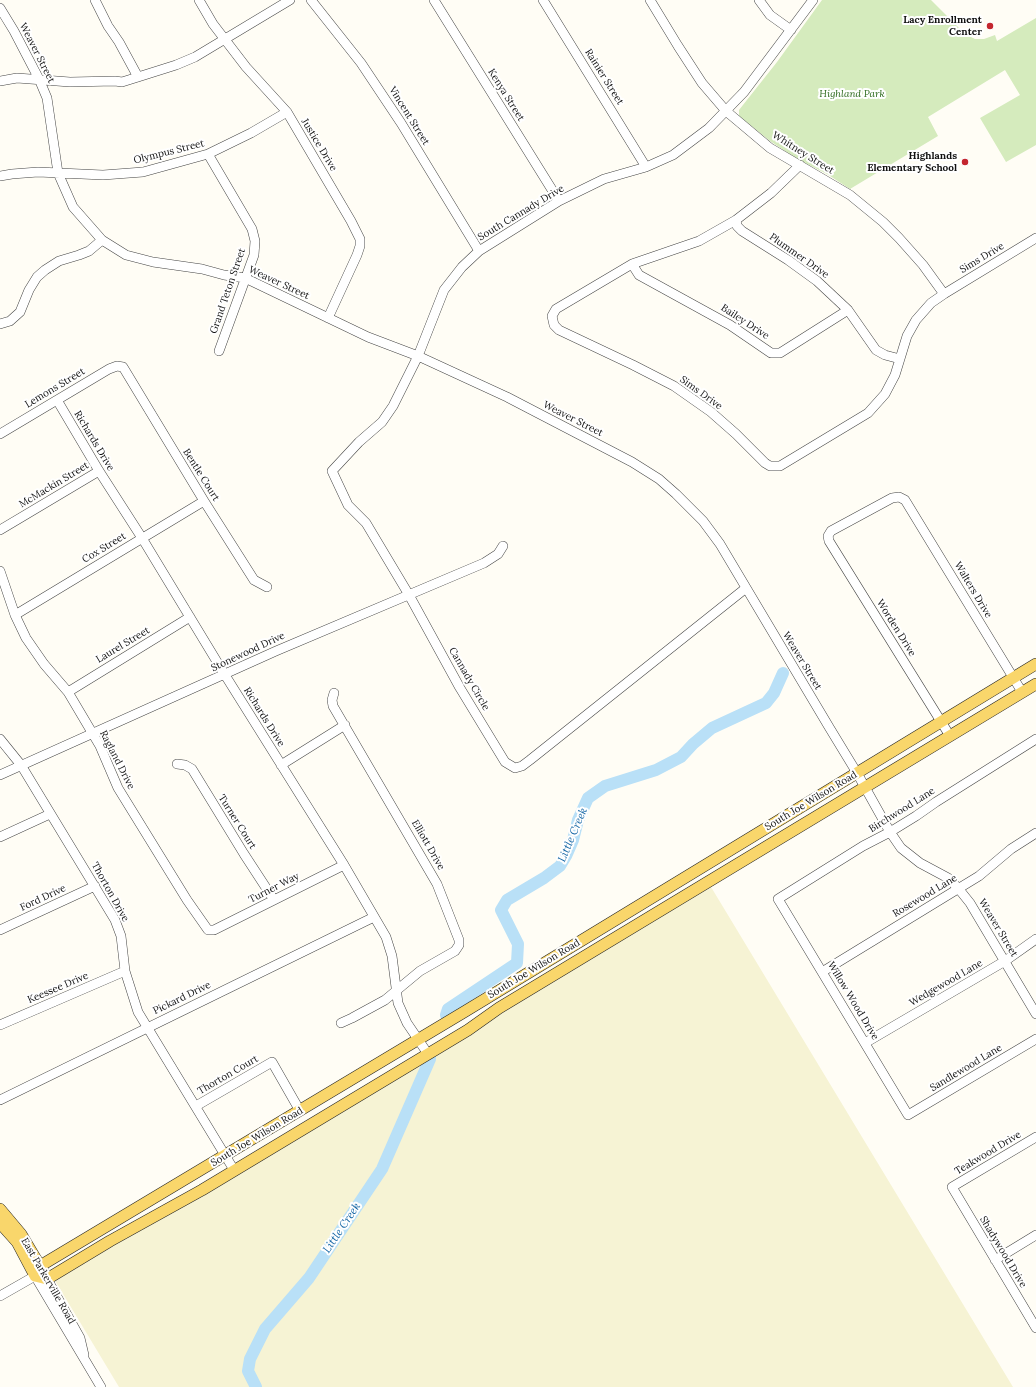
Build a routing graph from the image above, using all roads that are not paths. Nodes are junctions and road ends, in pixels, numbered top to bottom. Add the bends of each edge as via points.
1 (95, 0) edge
2 (199, 0) edge
3 (290, 0) edge
4 (311, 0) edge
5 (434, 0) edge
6 (544, 0) edge
7 (650, 0) edge
8 (759, 0) edge
9 (813, 0) edge
10 (0, 8) edge
11 (791, 30) junction
12 (224, 39) junction
13 (138, 78) junction
14 (39, 79) junction
15 (0, 80) edge
16 (726, 111) junction
17 (287, 112) junction
18 (208, 154) junction
19 (800, 165) junction
20 (646, 167) junction
21 (58, 173) junction
22 (0, 176) edge
23 (559, 201) junction
24 (736, 220) junction
25 (1036, 238) edge
26 (102, 240) junction
27 (479, 251) junction
28 (632, 264) junction
29 (245, 278) junction
30 (944, 294) junction
31 (848, 310) junction
32 (328, 318) junction
33 (0, 324) edge
34 (219, 350) dead end
35 (418, 356) junction
36 (900, 359) junction
37 (123, 367) joint
38 (57, 400) junction
39 (0, 434) edge
40 (98, 472) junction
41 (204, 501) junction
42 (0, 530) edge
43 (831, 531) joint
44 (142, 538) junction
45 (503, 546) dead end
46 (0, 571) edge
47 (267, 587) dead end
48 (746, 588) junction
49 (409, 595) junction
50 (15, 615) junction
51 (190, 617) junction
52 (1036, 664) edge
53 (225, 675) junction
54 (1014, 677) junction
55 (1036, 684) edge
56 (68, 692) junction
57 (1022, 692) junction
58 (334, 693) dead end
59 (941, 722) junction
60 (345, 725) junction
61 (92, 734) junction
62 (950, 736) junction
63 (0, 739) edge
64 (1036, 739) edge
65 (177, 764) dead end
66 (21, 765) junction
67 (281, 765) junction
68 (857, 773) junction
69 (0, 775) edge
70 (865, 787) junction
71 (50, 814) junction
72 (890, 832) junction
73 (1036, 833) edge
74 (0, 837) edge
75 (344, 865) junction
76 (95, 886) junction
77 (958, 888) junction
78 (778, 899) joint
79 (274, 900) junction
80 (374, 917) junction
81 (0, 930) edge
82 (214, 930) joint
83 (1036, 939) edge
84 (1005, 961) junction
85 (125, 971) junction
86 (822, 972) junction
87 (396, 991) junction
88 (1036, 1014) edge
89 (341, 1023) dead end
90 (0, 1025) edge
91 (148, 1028) junction
92 (1036, 1039) edge
93 (418, 1040) junction
94 (865, 1043) junction
95 (428, 1054) junction
96 (0, 1100) edge
97 (196, 1106) junction
98 (300, 1111) junction
99 (908, 1115) joint
100 (1036, 1137) edge
101 (225, 1156) junction
102 (234, 1170) junction
103 (952, 1188) joint
104 (0, 1209) edge
105 (0, 1223) edge
106 (1036, 1235) edge
107 (995, 1260) junction
108 (40, 1266) junction
109 (34, 1276) junction
110 (47, 1279) junction
111 (0, 1296) edge
112 (1036, 1328) edge
113 (85, 1360) junction
114 (101, 1387) edge

1 - 13 street
2 - 12 street, Justice Drive
3 - 12 street
4 - 27 street, Vincent Street via 362,63
5 - 23 street, Kenya Street
6 - 20 street, Rainier Street
7 - 16 street, Whitney Street via 702,82
8 - 11 street via 770,15
9 - 11 street, South Cannady Drive
10 - 14 street, Weaver Street
11 - 16 street, South Cannady Drive via 744,92
12 - 13 street via 195,57
12 - 17 street, Justice Drive
13 - 14 street via 122,82
14 - 15 street
14 - 21 street, Weaver Street via 47,98
16 - 19 street, Whitney Street via 770,148
16 - 20 street, South Cannady Drive via 710,128 673,155
17 - 18 street, Olympus Street
17 - 32 street, Justice Drive via 360,239 357,255
18 - 21 street, Olympus Street via 143,172 103,175
18 - 29 street, Grand Teton Street via 252,229 255,241 254,255
19 - 24 street, Sims Drive via 771,193
19 - 30 street, Whitney Street via 850,195 883,222 923,265
20 - 23 street, South Cannady Drive via 604,179
21 - 22 street, Olympus Street via 38,172
21 - 26 street, Weaver Street via 73,207
23 - 27 street, South Cannady Drive
24 - 28 street, Sims Drive via 699,241
24 - 31 street, Plummer Drive via 742,231 817,281
25 - 30 street, Sims Drive
26 - 29 street, Weaver Street via 126,255
26 - 33 street via 88,251 59,261 45,270 29,290 20,312 10,321
27 - 35 street, South Cannady Drive via 444,290
28 - 31 street, Bailey Drive via 639,275 730,325 771,353 780,353
28 - 36 street, Sims Drive via 556,309 552,316 554,325 559,330 674,386 712,412 770,466 780,466 868,413 885,394 896,375
29 - 32 street, Weaver Street
29 - 34 street, Grand Teton Street
30 - 36 street, Sims Drive via 931,303 916,320 907,336
31 - 36 street, Plummer Drive via 876,350
32 - 35 street, Weaver Street
35 - 48 street, Weaver Street via 507,397 605,447 659,479 703,521
35 - 49 street, Cannady Circle via 382,422 332,471 348,504 366,524
37 - 38 street, Lemons Street via 109,368
37 - 41 street, Bentle Court
38 - 39 street, Lemons Street
38 - 40 street, Richards Drive
40 - 42 street, McMackin Street
40 - 44 street, Richards Drive
41 - 44 street, Cox Street
41 - 47 street, Bentle Court via 254,580
43 - 54 street, Walters Drive via 892,498 899,497 905,500
43 - 59 street, Worden Drive via 829,541
44 - 50 street, Cox Street
44 - 51 street, Richards Drive
45 - 49 street, Stonewood Drive via 498,554 484,562
46 - 50 street, Ragland Drive
48 - 49 street, Cannady Circle via 530,760 515,768 506,762 460,688
48 - 68 street, Weaver Street
49 - 53 street, Stonewood Drive
50 - 56 street, Ragland Drive via 26,638
51 - 53 street, Richards Drive
51 - 56 street, Laurel Street
52 - 54 main road, South Joe Wilson Road
53 - 61 street, Stonewood Drive
53 - 67 street, Richards Drive
54 - 57 street, Walters Drive
54 - 59 main road, South Joe Wilson Road
55 - 57 main road, South Joe Wilson Road
56 - 61 street, Ragland Drive
57 - 62 main road, South Joe Wilson Road
58 - 60 street, Elliott Drive via 333,706
59 - 62 street, Worden Drive
59 - 68 main road, South Joe Wilson Road
60 - 67 street
60 - 87 street, Elliott Drive via 437,884 459,940 455,951 420,971
61 - 66 street, Stonewood Drive
61 - 82 street, Ragland Drive via 100,746 118,788 187,900 208,930
62 - 70 main road, South Joe Wilson Road
63 - 66 street, Thorton Drive
64 - 72 street, Birchwood Lane
65 - 79 street, Turner Court via 192,769
66 - 69 street, Stonewood Drive
66 - 71 street, Thorton Drive
67 - 75 street, Richards Drive
68 - 70 street, Weaver Street
68 - 93 main road, South Joe Wilson Road
70 - 72 street, Weaver Street
70 - 95 main road, South Joe Wilson Road via 499,1008
71 - 74 street
71 - 76 street, Thorton Drive
72 - 77 street, Weaver Street via 901,848 920,863 948,878
72 - 78 street, Birchwood Lane
73 - 77 street, Rosewood Lane via 1011,849 979,876
75 - 79 street, Turner Way
75 - 80 street, Richards Drive
76 - 81 street, Ford Drive
76 - 85 street, Thorton Drive via 121,936
77 - 84 street, Weaver Street
77 - 86 street, Rosewood Lane
78 - 86 street, Willow Wood Drive
79 - 82 street, Turner Way
80 - 87 street, Richards Drive via 386,937 392,956
80 - 91 street, Pickard Drive
83 - 84 street, Wedgewood Lane
84 - 88 street, Weaver Street
84 - 94 street, Wedgewood Lane
85 - 90 street, Keessee Drive
85 - 91 street, Thorton Drive via 138,1012
86 - 94 street, Willow Wood Drive
87 - 89 street, Elliott Drive via 385,1000
87 - 93 street, Richards Drive via 398,1003
91 - 96 street, Pickard Drive
91 - 97 street, Thorton Drive
92 - 99 street, Sandlewood Lane
93 - 95 street, Richards Drive
93 - 98 main road, South Joe Wilson Road
94 - 99 street, Willow Wood Drive
95 - 102 main road, South Joe Wilson Road
97 - 98 street, Thorton Court via 272,1062
97 - 101 street, Thorton Drive
98 - 101 main road, South Joe Wilson Road
100 - 103 street, Teakwood Drive
101 - 102 street, Thorton Drive
101 - 108 main road, South Joe Wilson Road
102 - 110 main road, South Joe Wilson Road
103 - 107 street, Shadywood Drive
104 - 108 main road, East Parkerville Road via 21,1234
105 - 109 main road, East Parkerville Road via 17,1242
106 - 107 street
107 - 112 street, Shadywood Drive
108 - 109 main road, South Joe Wilson Road
108 - 110 main road, East Parkerville Road
109 - 110 main road
109 - 111 street, South Joe Wilson Road
109 - 113 street, East Parkerville Road
110 - 113 street, East Parkerville Road via 80,1338
113 - 114 street, East Parkerville Road

